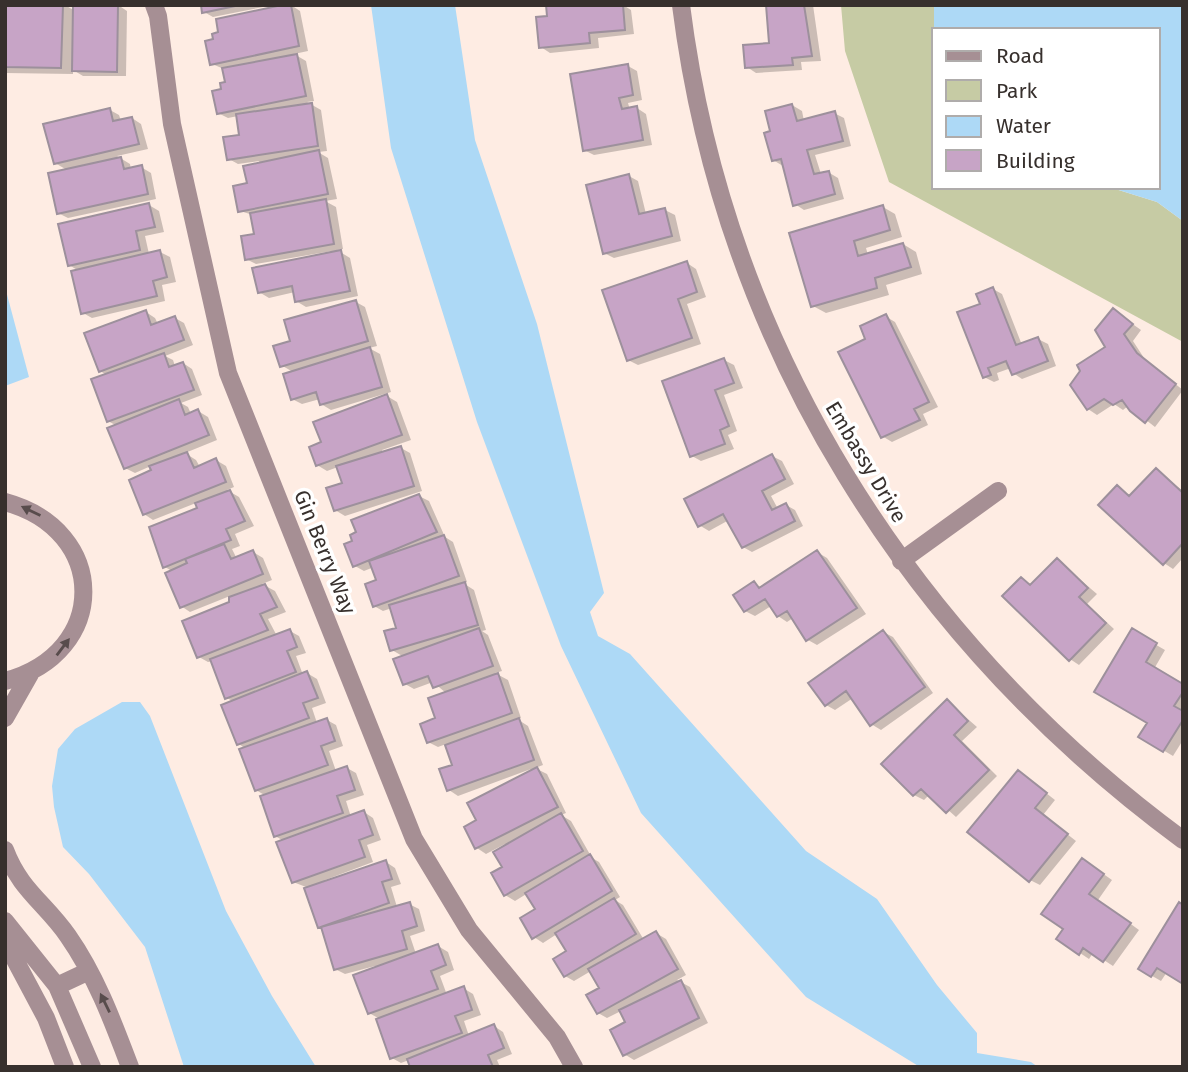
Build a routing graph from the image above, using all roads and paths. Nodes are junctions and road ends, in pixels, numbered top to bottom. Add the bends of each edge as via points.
1 (154, 5) edge
2 (681, 5) edge
3 (998, 491) dead end
4 (5, 502) edge
5 (901, 561) junction
6 (30, 674) junction
7 (5, 681) edge
8 (5, 718) edge
9 (1183, 840) edge
10 (5, 850) edge
11 (5, 921) edge
12 (5, 941) edge
13 (89, 971) junction
14 (57, 986) junction
15 (65, 1067) edge
16 (92, 1067) edge
17 (130, 1067) edge
18 (574, 1067) edge

1 - 18 street, Gin Berry Way via 172,124 228,373 414,839 469,930 557,1037
2 - 5 street, Embassy Drive via 695,93 736,245 765,318 825,442
3 - 5 street
6 -> 4 street via 55,657 73,634 82,606 82,576 73,549 55,525 30,509
5 - 9 street, Embassy Drive via 949,623 1047,729
6 - 7 street
6 - 8 street
10 - 13 street via 14,874 67,934
11 - 14 street
12 - 15 street via 46,1018
13 - 14 street
17 -> 13 street
14 - 16 street

